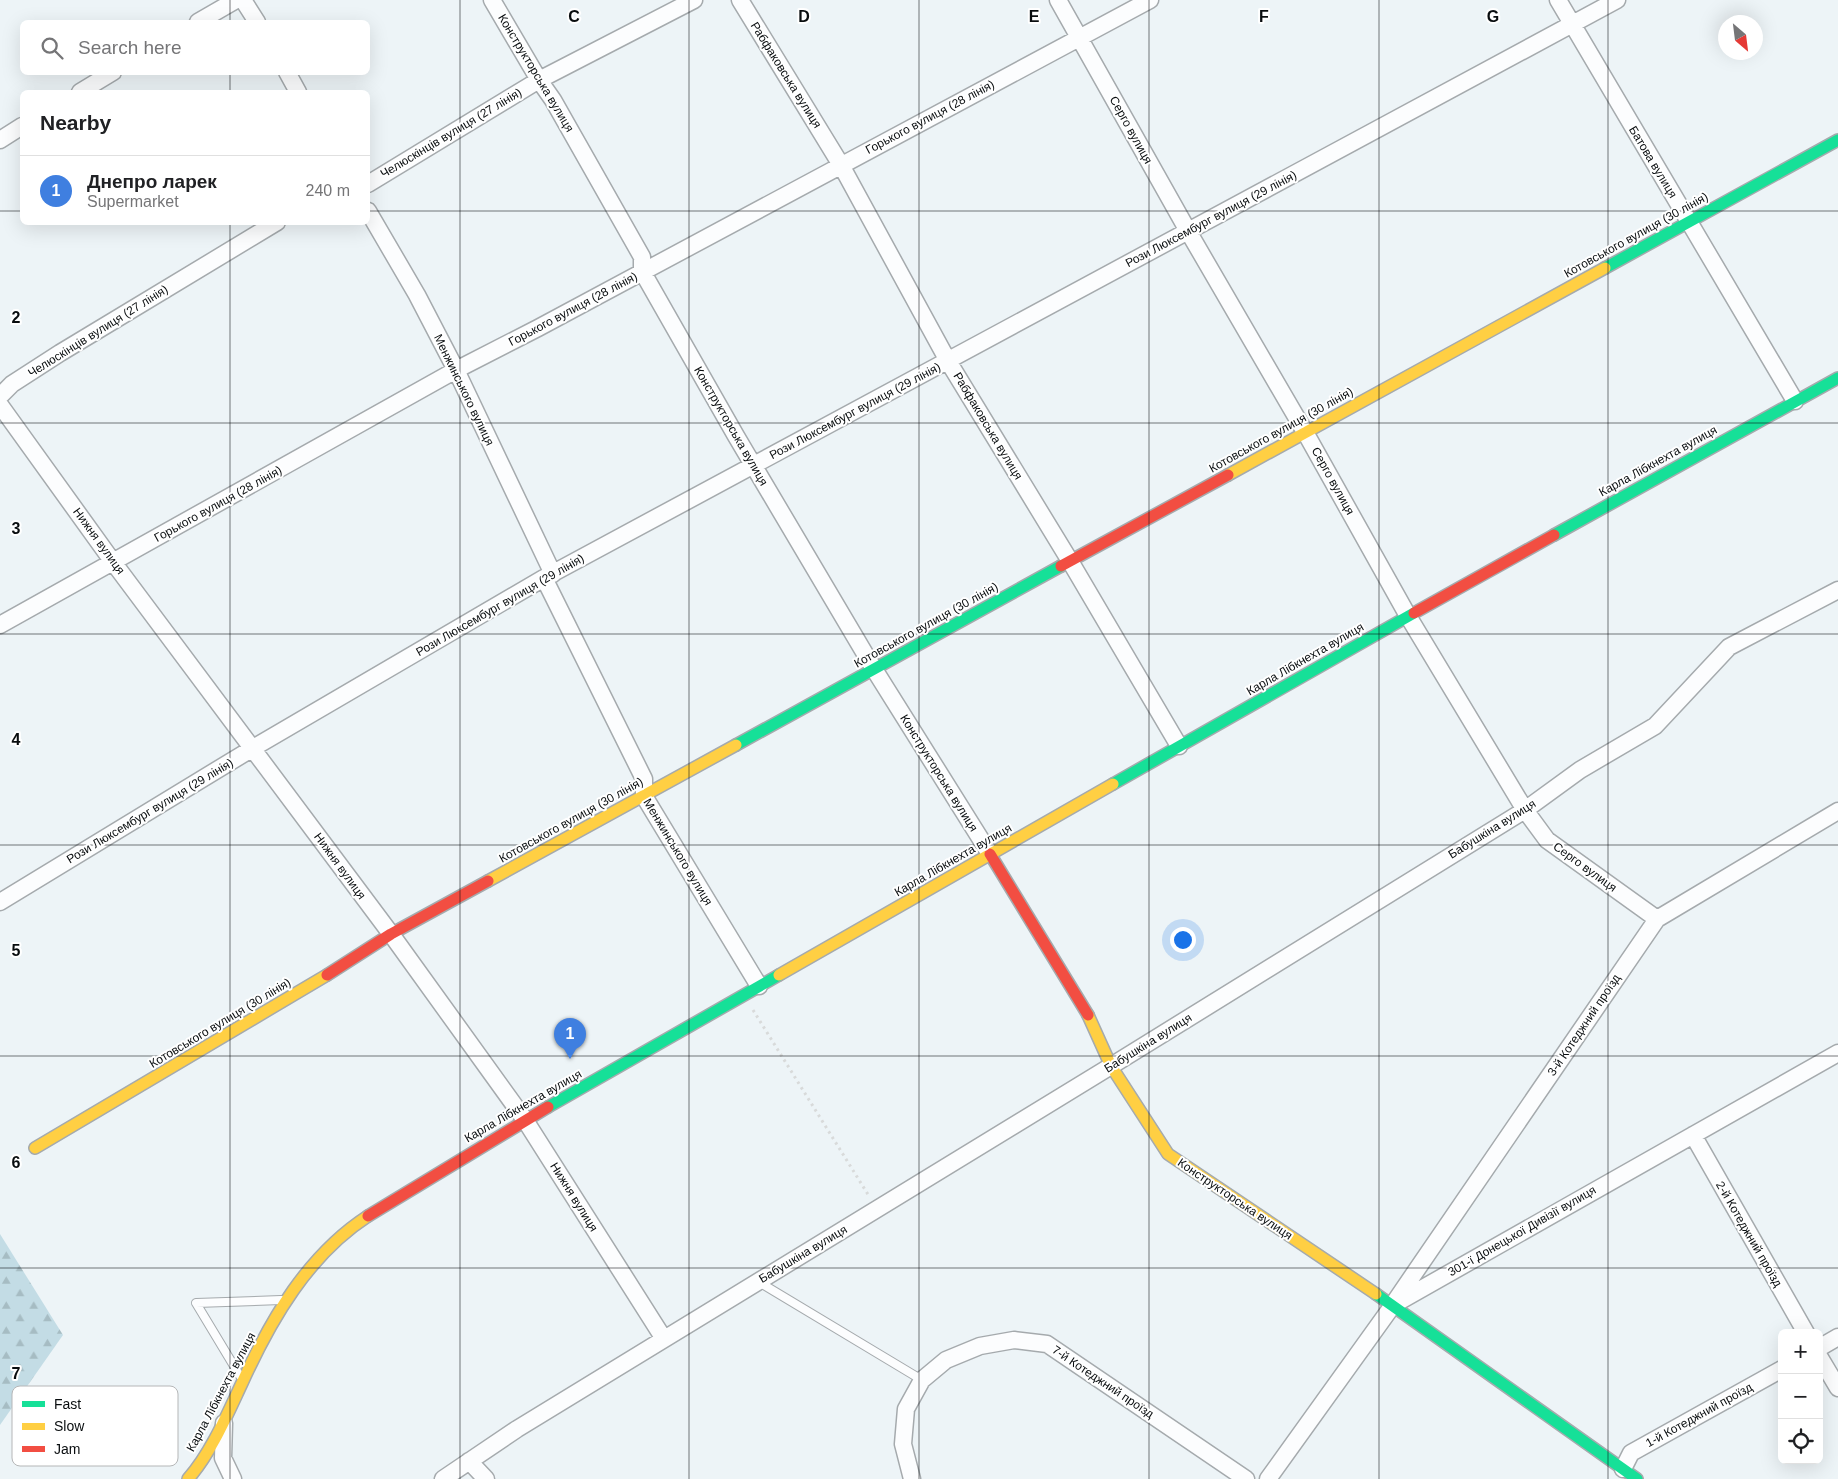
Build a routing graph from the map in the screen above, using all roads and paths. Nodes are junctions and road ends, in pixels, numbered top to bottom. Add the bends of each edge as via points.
1 (236, 0) edge
2 (243, 0) edge
3 (492, 0) edge
4 (694, 0) edge
5 (740, 0) edge
6 (1058, 0) edge
7 (1150, 0) edge
8 (1558, 0) edge
9 (1617, 0) edge
10 (201, 20) edge
11 (256, 20) edge
12 (1572, 24) junction
13 (1079, 38) junction
14 (108, 75) edge
15 (289, 75) edge
16 (539, 80) junction
17 (83, 90) edge
18 (297, 90) edge
19 (20, 127) edge
20 (0, 140) edge
21 (1838, 140) edge
22 (841, 165) junction
23 (370, 183) edge
24 (370, 213) edge
25 (1689, 222) junction
26 (271, 225) edge
27 (1188, 231) junction
28 (642, 271) junction
29 (948, 360) junction
30 (456, 370) junction
31 (1838, 378) edge
32 (0, 396) edge
33 (1795, 401) junction
34 (0, 405) edge
35 (1305, 432) junction
36 (753, 465) junction
37 (113, 562) junction
38 (1070, 562) junction
39 (549, 576) junction
40 (1838, 590) edge
41 (1408, 616) junction
42 (0, 625) edge
43 (874, 669) junction
44 (1179, 746) junction
45 (253, 748) junction
46 (644, 796) junction
47 (1525, 810) junction
48 (1838, 812) edge
49 (990, 854) junction
50 (0, 902) edge
51 (1657, 919) junction
52 (391, 934) junction
53 (759, 986) junction
54 (743, 995) junction
55 (1838, 1053) edge
56 (1111, 1066) junction
57 (525, 1120) junction
58 (1692, 1135) junction
59 (35, 1148) dead end
60 (878, 1209) junction
61 (758, 1282) junction
62 (286, 1299) junction
63 (1393, 1305) junction
64 (1804, 1329) edge
65 (1838, 1337) edge
66 (664, 1340) junction
67 (1823, 1346) edge
68 (1823, 1363) edge
69 (1778, 1371) edge
70 (242, 1380) junction
71 (922, 1380) junction
72 (1838, 1388) edge
73 (224, 1421) junction
74 (469, 1461) junction
75 (1623, 1469) junction
76 (188, 1479) edge
77 (233, 1479) edge
78 (443, 1479) edge
79 (486, 1479) edge
80 (912, 1479) edge
81 (1246, 1479) edge
82 (1268, 1479) edge
83 (1637, 1479) edge

1 - 10 street
2 - 11 street
3 - 16 street, Конструкторська вулиця
4 - 16 street, Челюскінців вулиця (27 лiнiя)
5 - 22 street, Рабфаковська вулиця
6 - 13 street, Серго вулиця
7 - 13 street, Горького вулиця (28 лiнiя)
8 - 12 street, Батова вулиця
9 - 12 street, Рози Люксембург вулиця (29 лiнiя)
12 - 25 street, Батова вулиця
12 - 27 street, Рози Люксембург вулиця (29 лiнiя)
13 - 22 street, Горького вулиця (28 лiнiя)
13 - 27 street, Серго вулиця
14 - 17 street
15 - 18 street
16 - 23 street, Челюскінців вулиця (27 лiнiя)
16 - 28 street, Конструкторська вулиця via 642,257
19 - 20 street
21 - 25 street, Котовського вулиця (30 лiнiя)
22 - 28 street, Горького вулиця (28 лiнiя)
22 - 29 street, Рабфаковська вулиця
24 - 30 street, Менжинського вулиця
25 - 33 street, Батова вулиця
25 - 35 street, Котовського вулиця (30 лiнiя)
26 - 32 street, Челюскінців вулиця (27 лiнiя) via 60,353 12,384
27 - 29 street, Рози Люксембург вулиця (29 лiнiя)
27 - 35 street, Серго вулиця
28 - 30 street, Горького вулиця (28 лiнiя)
28 - 36 street, Конструкторська вулиця
29 - 36 street, Рози Люксембург вулиця (29 лiнiя)
29 - 38 street, Рабфаковська вулиця
30 - 37 street, Горького вулиця (28 лiнiя)
30 - 39 street, Менжинського вулиця
31 - 33 street, Карла Лібкнехта вулиця
33 - 41 street, Карла Лібкнехта вулиця
34 - 37 street, Нижня вулиця
35 - 38 street, Котовського вулиця (30 лiнiя)
35 - 41 street, Серго вулиця
36 - 39 street, Рози Люксембург вулиця (29 лiнiя)
36 - 43 street, Конструкторська вулиця
37 - 42 street, Горького вулиця (28 лiнiя)
37 - 45 street, Нижня вулиця
38 - 43 street, Котовського вулиця (30 лiнiя)
38 - 44 street, Рабфаковська вулиця
39 - 45 street, Рози Люксембург вулиця (29 лiнiя)
39 - 46 street, Менжинського вулиця via 644,779
40 - 47 street, Бабушкіна вулиця via 1729,647 1656,726 1580,770
41 - 44 street, Карла Лібкнехта вулиця
41 - 47 street, Серго вулиця
43 - 46 street, Котовського вулиця (30 лiнiя)
43 - 49 street, Конструкторська вулиця
44 - 49 street, Карла Лібкнехта вулиця
45 - 50 street, Рози Люксембург вулиця (29 лiнiя)
45 - 52 street, Нижня вулиця
46 - 52 street, Котовського вулиця (30 лiнiя)
46 - 53 street, Менжинського вулиця
47 - 51 street, Серго вулиця via 1547,840
47 - 56 street, Бабушкіна вулиця
48 - 51 street, 3-й Котеджний проїзд
49 - 53 street, Карла Лібкнехта вулиця
49 - 56 street, Конструкторська вулиця via 1084,1007
51 - 63 street, 3-й Котеджний проїзд
52 - 57 street, Нижня вулиця
52 - 59 street, Котовського вулиця (30 лiнiя) via 333,972
53 - 54 street, Карла Лібкнехта вулиця
54 - 57 street, Карла Лібкнехта вулиця
54 - 60 path
55 - 58 street, 301-ї Донецької Дивізії вулиця
56 - 60 street, Бабушкіна вулиця
56 - 63 street, Конструкторська вулиця via 1168,1154
57 - 62 street, Карла Лібкнехта вулиця via 366,1216 330,1245
57 - 66 street, Нижня вулиця
58 - 63 street, 301-ї Донецької Дивізії вулиця
58 - 64 street, 2-й Котеджний проїзд
60 - 61 street, Бабушкіна вулиця
61 - 66 street, Бабушкіна вулиця
61 - 71 lane
62 - 70 street, Карла Лібкнехта вулиця
62 - 70 lane via 196,1303
63 - 75 street, Конструкторська вулиця
63 - 82 street, 301-ї Донецької Дивізії вулиця
65 - 67 street
66 - 74 street, Бабушкіна вулиця
68 - 72 street
69 - 75 street, 1-й Котеджний проїзд via 1631,1453
70 - 73 street, Карла Лібкнехта вулиця
71 - 80 street, 7-й Котеджний проїзд via 906,1409 903,1444
71 - 81 street, 7-й Котеджний проїзд via 946,1360 980,1346 1014,1340 1048,1344
73 - 76 street, Карла Лібкнехта вулиця
73 - 77 street via 222,1458
74 - 78 street, Бабушкіна вулиця
74 - 79 street
75 - 83 street, Конструкторська вулиця

